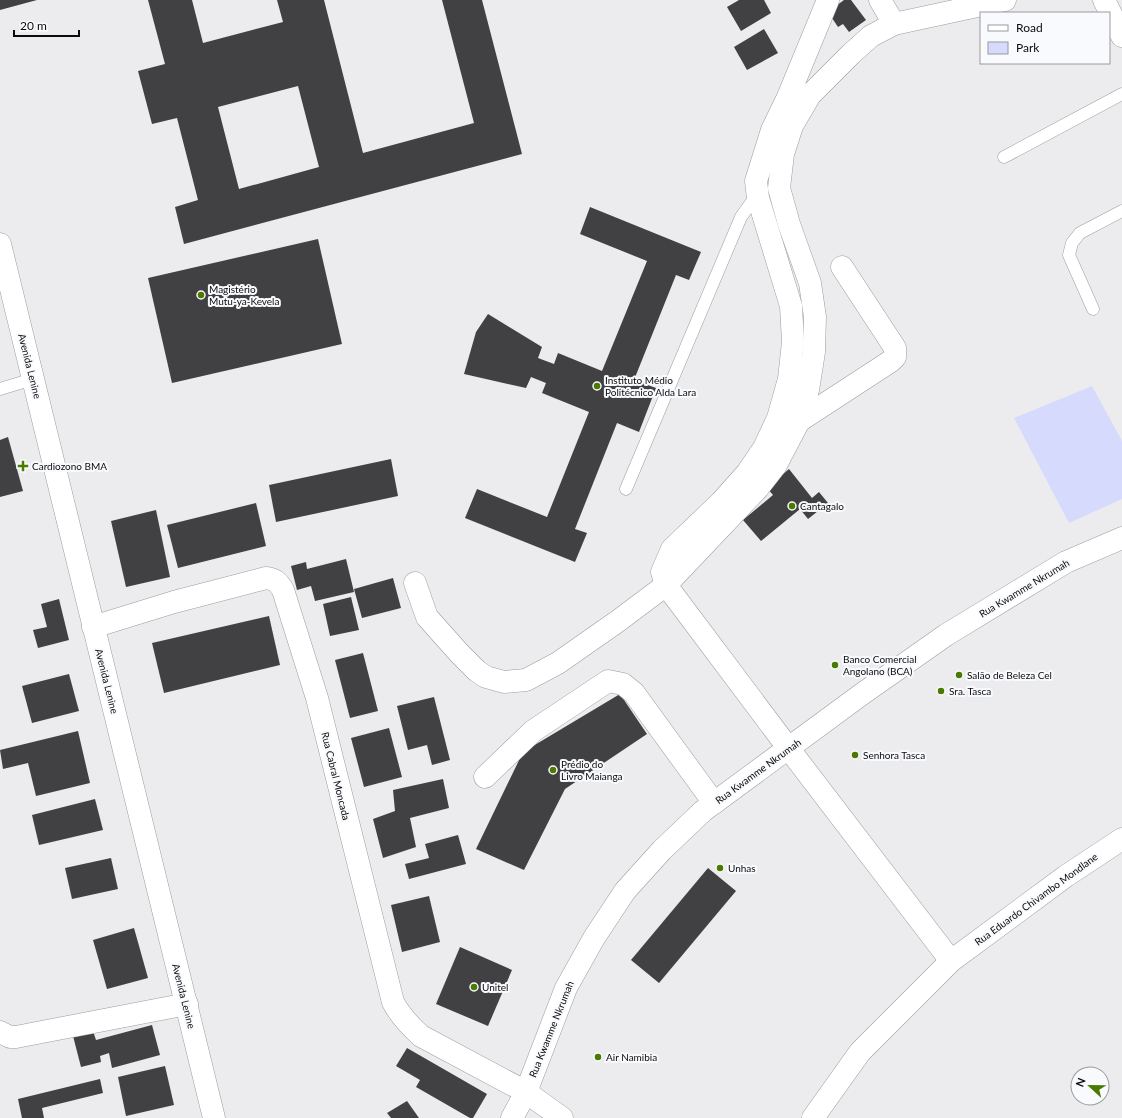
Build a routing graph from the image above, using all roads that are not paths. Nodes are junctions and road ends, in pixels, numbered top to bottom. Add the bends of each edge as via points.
1 (828, 0) edge
2 (880, 0) edge
3 (1005, 0) edge
4 (1104, 0) edge
5 (894, 24) junction
6 (1122, 36) edge
7 (1122, 94) edge
8 (1004, 157) dead end
9 (779, 188) junction
10 (758, 193) junction
11 (1122, 211) edge
12 (1, 251) edge
13 (842, 267) dead end
14 (1093, 309) dead end
15 (32, 379) junction
16 (786, 388) junction
17 (0, 390) edge
18 (808, 390) junction
19 (799, 421) junction
20 (626, 489) dead end
21 (1122, 538) edge
22 (415, 583) dead end
23 (666, 585) junction
24 (93, 628) junction
25 (788, 749) junction
26 (485, 777) dead end
27 (714, 803) junction
28 (1122, 839) edge
29 (951, 961) junction
30 (187, 1004) junction
31 (0, 1032) edge
32 (526, 1092) junction
33 (214, 1118) edge
34 (512, 1118) edge
35 (562, 1118) edge
36 (813, 1118) edge

1 - 10 street via 772,130 756,181
2 - 5 street
3 - 5 street
4 - 6 street
5 - 9 street via 871,36 810,95 792,126 783,154
7 - 8 lane
9 - 10 street
9 - 18 street via 810,283 815,317 814,352
10 - 16 street via 791,306 793,342
10 - 20 lane via 741,217
11 - 14 lane via 1080,233 1072,243 1069,256
12 - 15 street, Avenida Lenine
13 - 19 street via 895,348 895,357
15 - 17 lane
15 - 24 street, Avenida Lenine
16 - 18 street
16 - 23 street via 778,418 764,448 747,473 672,550 662,572
18 - 19 street
19 - 23 street via 776,465 758,488
21 - 25 street, Rua Kwamme Nkrumah via 1066,562 946,635
22 - 23 street via 427,617 458,653 486,677 504,682 526,680 558,663
23 - 25 street
24 - 30 street, Avenida Lenine
24 - 32 street, Rua Cabral Moncada via 174,602 266,578 273,578 278,582 283,590 317,698 393,1002 398,1013 421,1036
25 - 27 street, Rua Kwamme Nkrumah
25 - 29 street
26 - 27 street via 533,731 608,681 623,684 634,693
27 - 32 street, Rua Kwamme Nkrumah via 662,850 625,890 566,988
28 - 29 street, Rua Eduardo Chivambo Mondlane via 1066,876
29 - 36 street, Rua Eduardo Chivambo Mondlane via 860,1052
30 - 31 street via 16,1037
30 - 33 street, Avenida Lenine
32 - 34 street, Rua Kwamme Nkrumah
32 - 35 street

